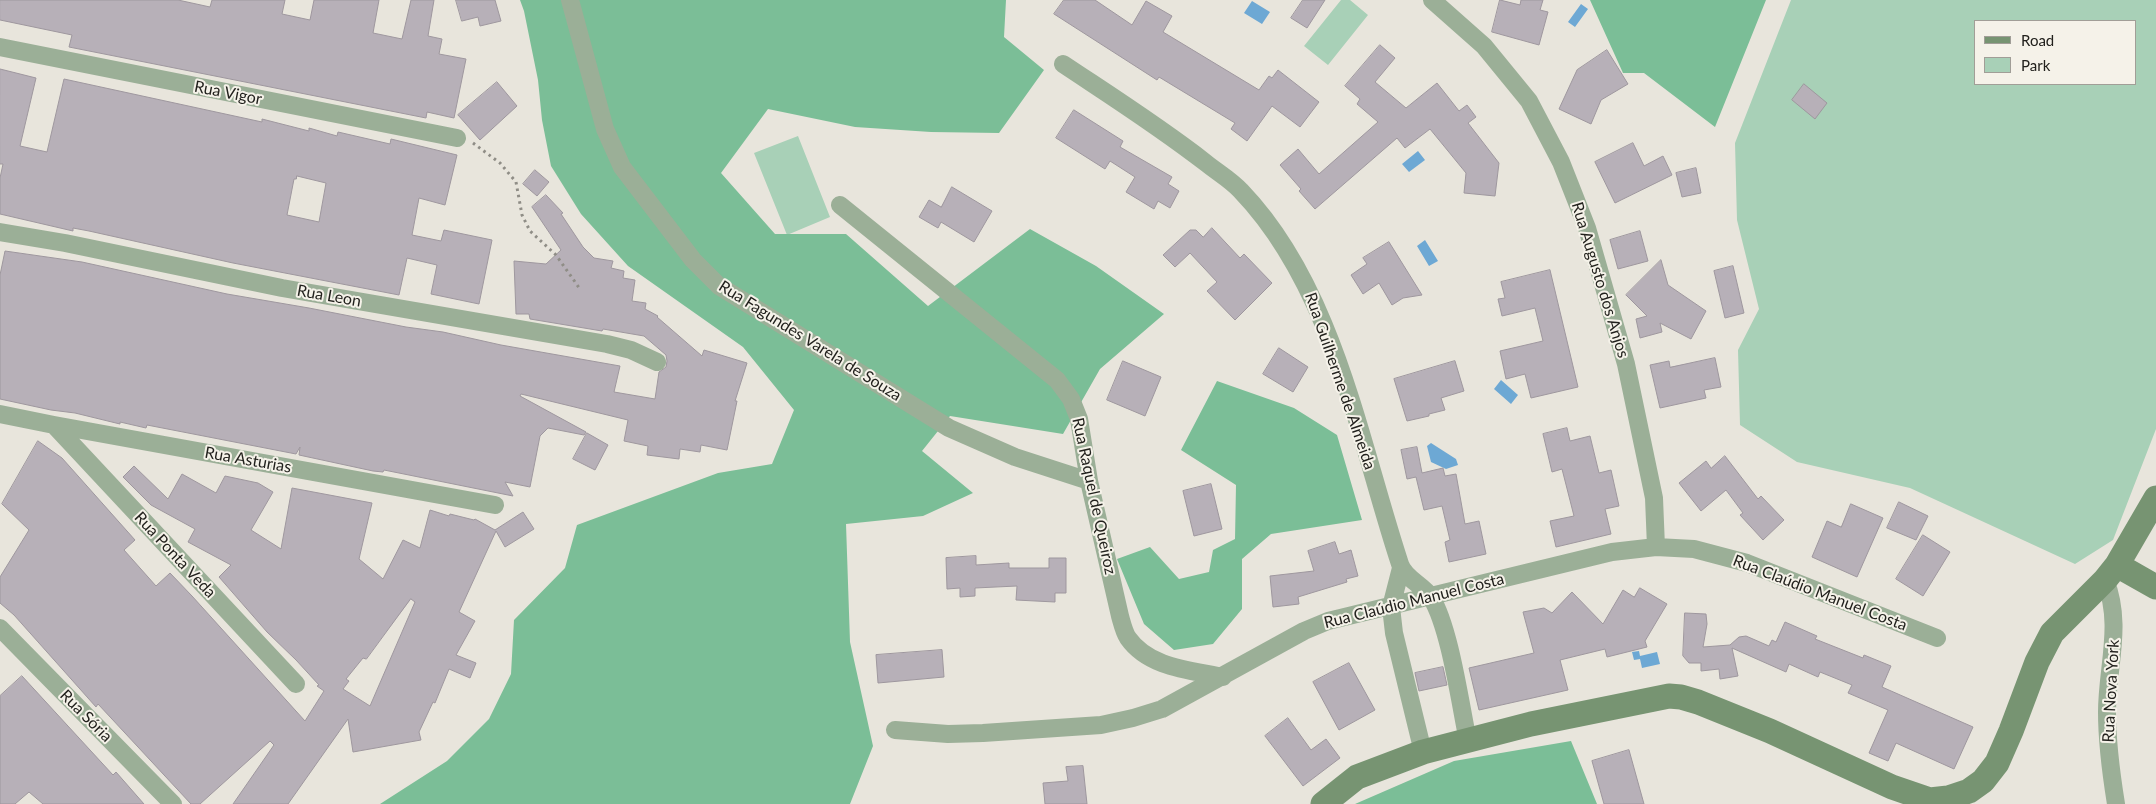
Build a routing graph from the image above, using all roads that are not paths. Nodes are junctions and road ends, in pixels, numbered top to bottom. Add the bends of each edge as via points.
1 (570, 0) edge
2 (1432, 0) edge
3 (0, 47) edge
4 (1063, 64) dead end
5 (457, 138) road end
6 (840, 205) dead end
7 (0, 232) edge
8 (657, 362) dead end
9 (0, 414) edge
10 (54, 425) junction
11 (1089, 481) junction
12 (2156, 498) edge
13 (495, 505) dead end
14 (1656, 547) junction
15 (1401, 568) junction
16 (2111, 572) junction
17 (2156, 587) edge
18 (1430, 596) junction
19 (1392, 607) junction
20 (0, 628) edge
21 (1937, 638) dead end
22 (1223, 677) junction
23 (296, 684) dead end
24 (895, 730) dead end
25 (1468, 741) junction
26 (1423, 752) junction
27 (173, 804) edge
28 (1323, 804) edge
29 (2116, 804) edge

1 - 11 street, Rua Fagundes Varela de Souza via 605,129 622,167 693,260 719,286 949,428 1015,456
2 - 14 street, Rua Augusto dos Anjos via 1484,46 1529,101 1561,162 1587,228 1626,364 1654,498
3 - 5 street, Rua Vigor
4 - 15 street, Rua Guilherme de Almeida via 1174,138 1241,190 1288,250 1315,302 1350,398
6 - 11 street, Rua Raquel de Queiroz via 1057,380 1071,399 1079,419
7 - 8 street, Rua Leon via 282,288 607,344 632,350
9 - 10 street, Rua Asturias
10 - 13 street, Rua Asturias
10 - 23 street, Rua Ponta Veda
11 - 22 street, Rua Raquel de Queiroz via 1127,637 1142,654 1159,663
12 - 16 street
14 - 18 street, Rua Claúdio Manuel Costa via 1612,552
14 - 21 street, Rua Claúdio Manuel Costa via 1694,548 1747,563
15 - 18 street, Rua Guilherme de Almeida
15 - 19 street, Rua Guilherme de Almeida
16 - 17 street
16 - 25 street via 2052,633 2037,662 1997,763 1983,782 1948,798 1930,800 1892,787 1770,731 1681,697 1641,700
16 - 29 street, Rua Nova York via 2114,626 2107,711 2108,755
18 - 19 street, Rua Claúdio Manuel Costa
18 - 25 street via 1448,647
19 - 22 street, Rua Claúdio Manuel Costa via 1328,621
19 - 26 street via 1400,661
20 - 27 street, Rua Sória
22 - 24 street, Rua Claúdio Manuel Costa via 1162,709 1101,724 983,733
25 - 26 street
26 - 28 street via 1357,777

